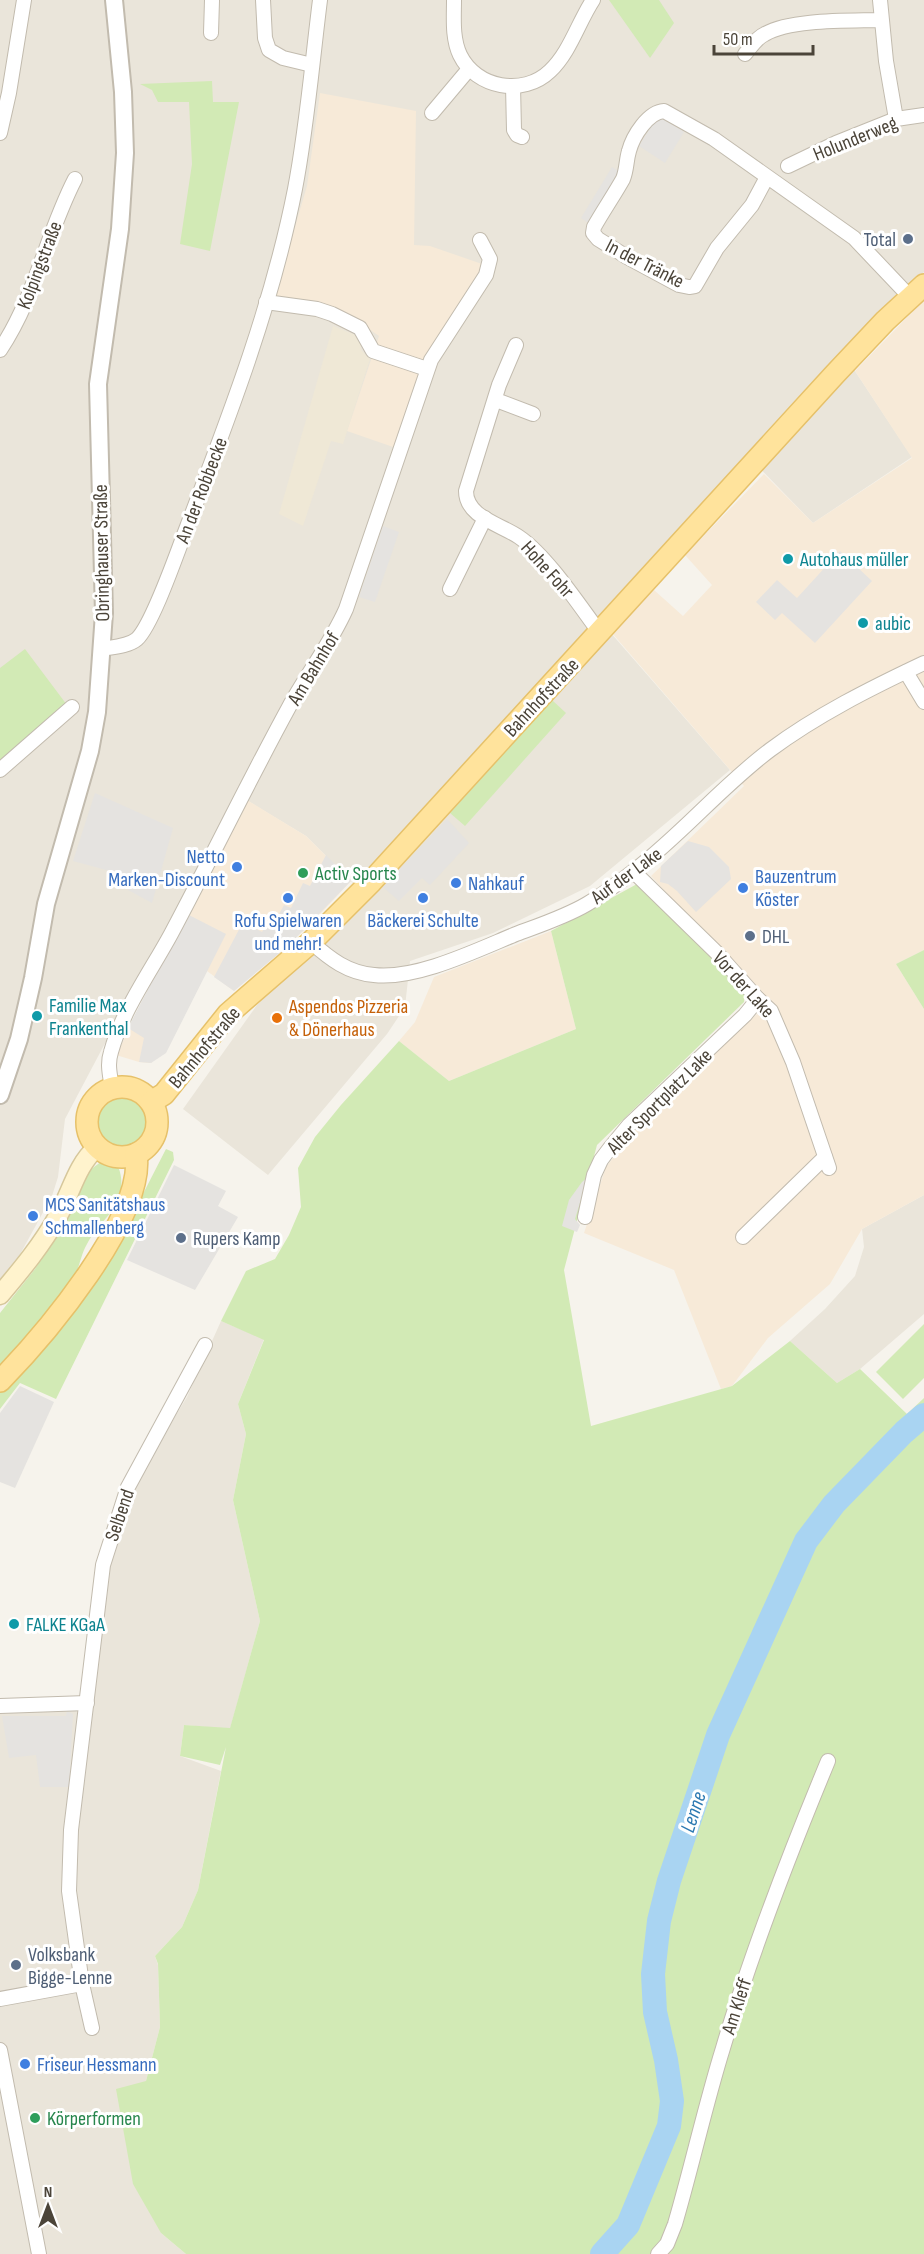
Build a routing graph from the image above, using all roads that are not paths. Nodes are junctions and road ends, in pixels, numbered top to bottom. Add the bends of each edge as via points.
1 (24, 0) edge
2 (114, 0) edge
3 (212, 0) edge
4 (263, 0) edge
5 (320, 0) edge
6 (454, 0) edge
7 (593, 0) edge
8 (880, 0) edge
9 (881, 20) junction
10 (211, 33) dead end
11 (745, 54) dead end
12 (312, 65) junction
13 (469, 69) junction
14 (513, 87) junction
15 (432, 113) dead end
16 (924, 114) edge
17 (896, 119) junction
18 (0, 133) edge
19 (522, 137) dead end
20 (788, 166) dead end
21 (767, 177) junction
22 (75, 179) dead end
23 (480, 240) dead end
24 (917, 291) edge
25 (266, 302) junction
26 (516, 345) dead end
27 (0, 350) edge
28 (427, 369) junction
29 (496, 400) junction
30 (533, 414) dead end
31 (485, 518) junction
32 (450, 589) dead end
33 (600, 633) junction
34 (102, 649) junction
35 (924, 663) edge
36 (906, 672) junction
37 (924, 702) edge
38 (72, 707) dead end
39 (0, 770) edge
40 (634, 872) junction
41 (311, 942) junction
42 (758, 999) junction
43 (112, 1088) junction
44 (0, 1095) edge
45 (151, 1102) junction
46 (97, 1147) junction
47 (136, 1154) junction
48 (585, 1216) dead end
49 (743, 1237) dead end
50 (0, 1295) edge
51 (205, 1345) dead end
52 (0, 1381) edge
53 (87, 1703) junction
54 (0, 1706) edge
55 (828, 1761) dead end
56 (82, 1984) junction
57 (0, 1999) edge
58 (92, 2028) dead end
59 (0, 2050) edge
60 (39, 2254) edge
61 (658, 2254) edge

1 - 18 street
2 - 34 street, Obringhauser Straße via 125,153 120,229 98,384
3 - 10 street
4 - 12 street via 269,50
5 - 12 street, An der Robbecke
6 - 13 street via 457,46
7 - 14 street via 554,67 536,81
8 - 9 street
9 - 11 street via 777,29 764,34
9 - 17 street
12 - 25 street, An der Robbecke via 294,191
13 - 14 street via 491,83
13 - 15 street
14 - 19 street via 514,130
16 - 17 street, Holunderweg
17 - 20 street, Holunderweg
21 - 21 street, In der Tränke via 683,120 664,111 656,112 631,145 626,170 594,227 594,236 679,285 695,286
21 - 24 street, In der Tränke via 854,238
22 - 27 street, Kolpingstraße via 33,286
23 - 28 street, Am Bahnhof via 490,259 486,275
24 - 33 main road, Bahnhofstraße via 835,374
25 - 28 street via 332,314 360,328 373,351
25 - 34 street, An der Robbecke via 241,386 147,624 132,642
26 - 29 street, Hohe Fohr
28 - 43 street, Am Bahnhof via 337,630 293,699 126,1017 110,1057
29 - 30 street
29 - 31 street, Hohe Fohr via 466,490 469,506
31 - 32 street
31 - 33 street, Hohe Fohr via 520,538 561,581
33 - 41 main road, Bahnhofstraße
34 - 44 street, Obringhauser Straße via 90,750 46,904 19,1039
35 - 36 street, Auf der Lake
36 - 37 street
36 - 40 street, Auf der Lake via 772,748
38 - 39 street
40 - 41 street, Auf der Lake via 563,916 411,972 375,976 354,971 335,962
40 - 42 street, Vor der Lake
41 - 45 main road, Bahnhofstraße via 228,1014 170,1087
42 - 48 street, Alter Sportplatz Lake via 610,1148 594,1175
42 - 49 street, Vor der Lake via 777,1022 827,1163
43 - 45 main road via 134,1089
43 - 46 main road via 99,1094 89,1109 88,1129
45 - 47 main road via 156,1111 156,1131 152,1141
46 - 47 main road via 114,1156
46 - 50 main road via 85,1157 48,1233
47 - 52 main road via 128,1203 93,1266 40,1339
51 - 53 street, Selbend via 128,1487 103,1565
53 - 54 street
53 - 56 street, Selbend via 71,1830 69,1891
55 - 61 street, Am Kleff via 757,1940 675,2224
56 - 57 street
56 - 58 street, Selbend
59 - 60 street

